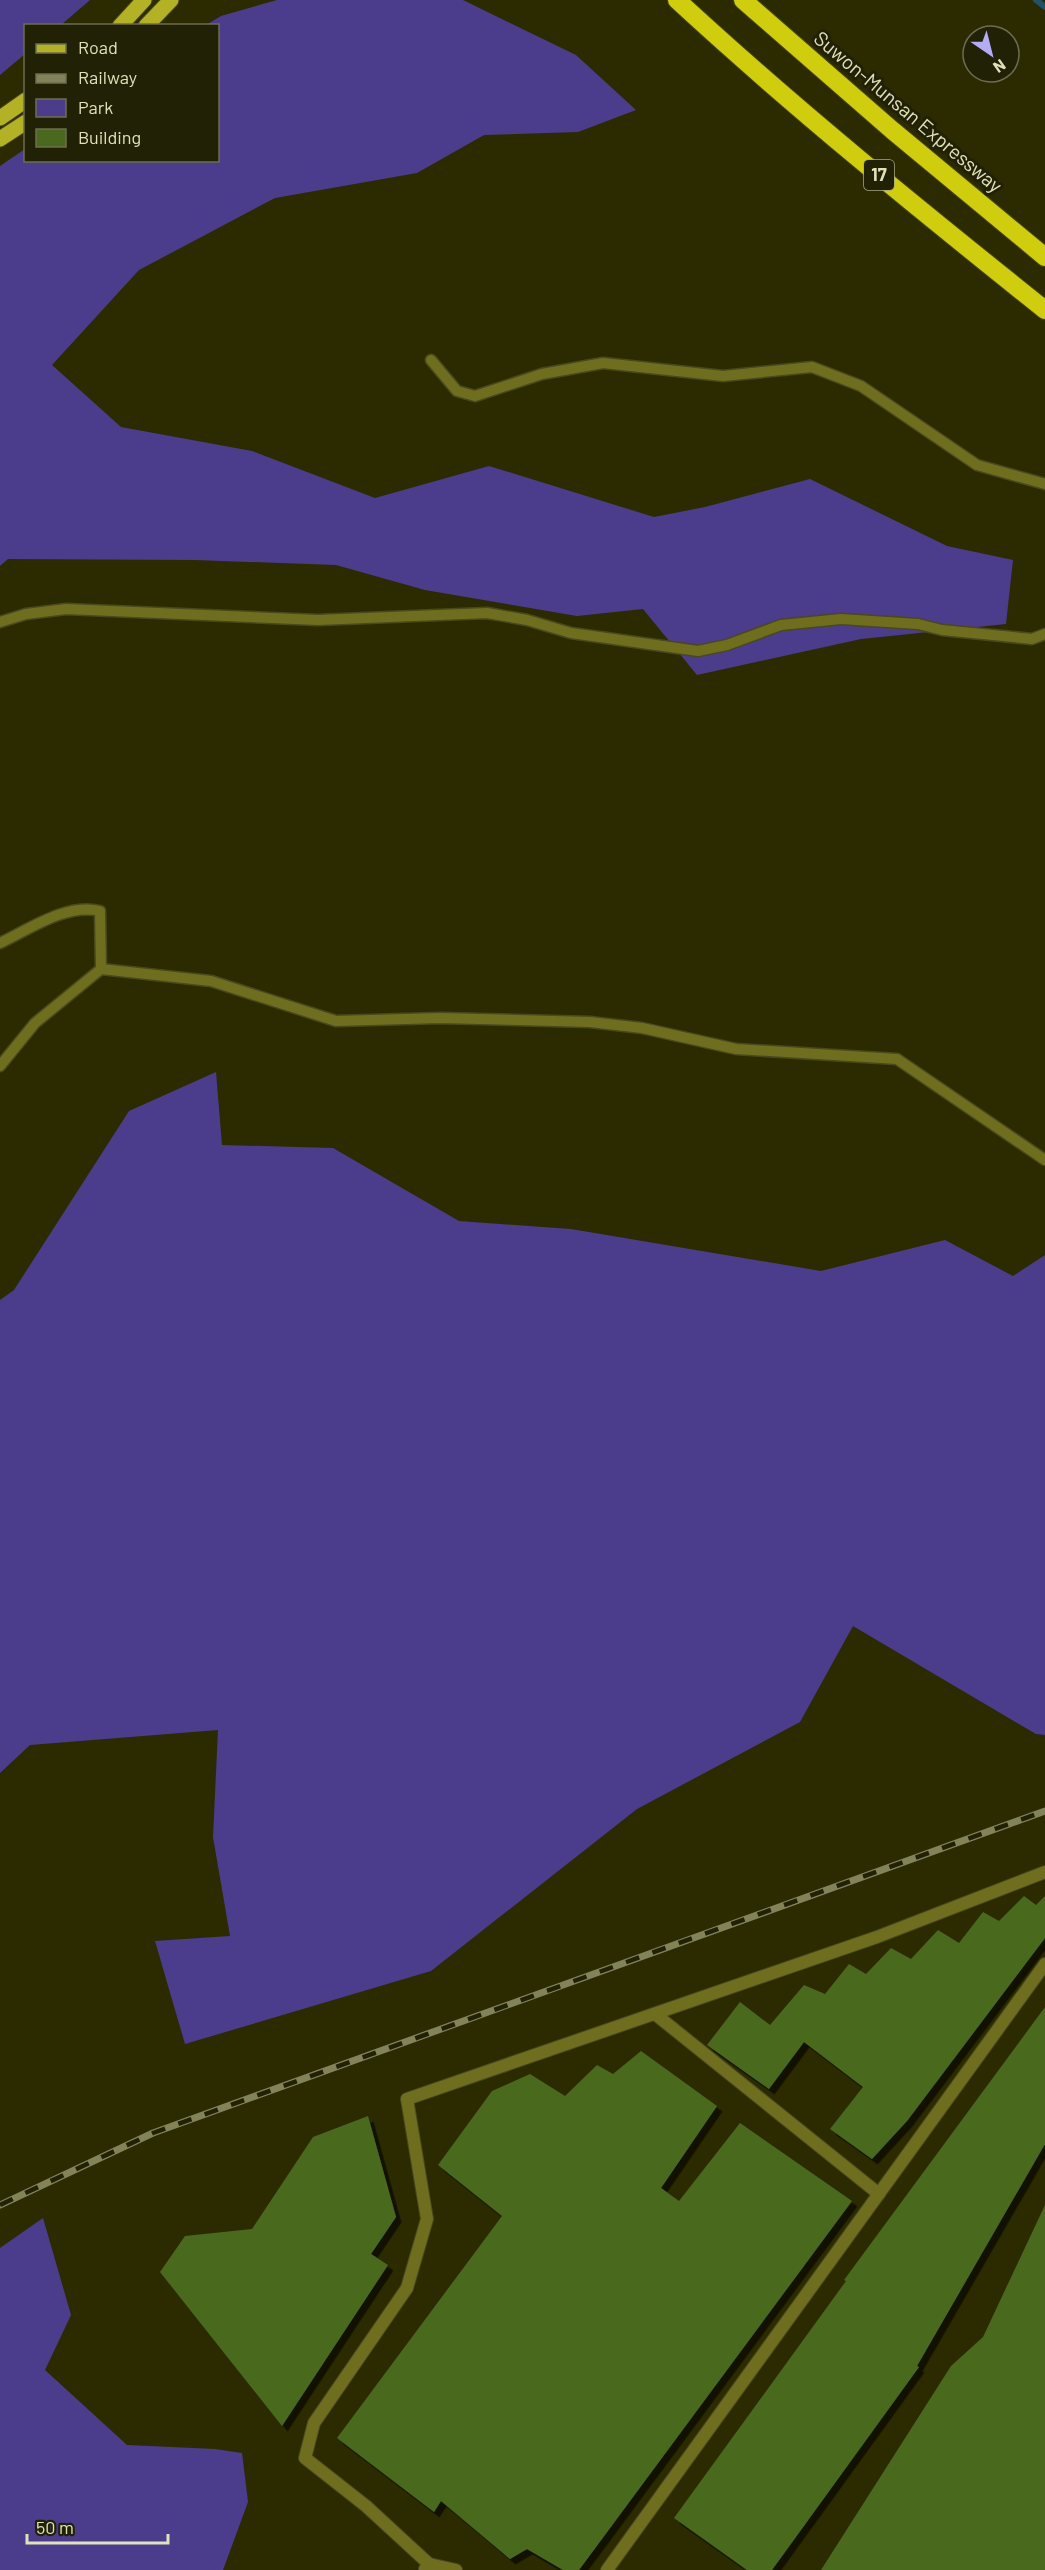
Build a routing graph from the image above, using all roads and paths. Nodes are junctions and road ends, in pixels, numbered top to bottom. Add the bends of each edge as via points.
1 (144, 0) edge
2 (182, 0) edge
3 (677, 0) edge
4 (167, 4) edge
5 (749, 5) edge
6 (122, 24) edge
7 (148, 24) edge
8 (24, 101) edge
9 (0, 118) edge
10 (24, 123) edge
11 (0, 139) edge
12 (1045, 257) edge
13 (1045, 310) edge
14 (431, 360) dead end
15 (1045, 484) edge
16 (0, 622) edge
17 (1045, 634) edge
18 (0, 943) edge
19 (101, 969) junction
20 (0, 1066) edge
21 (1045, 1160) edge
22 (1045, 1872) edge
23 (1045, 1964) edge
24 (655, 2014) junction
25 (879, 2194) junction
26 (427, 2567) edge
27 (456, 2570) edge
28 (607, 2570) edge

1 - 6 main road
2 - 4 main road
3 - 13 highway, 17 via 904,197
4 - 7 main road
5 - 12 highway, Suwon-Munsan Expressway / 17 via 891,130
8 - 9 main road
10 - 11 main road
14 - 15 lane via 457,391 475,396 542,374 603,363 723,376 812,367 861,386 977,465
16 - 17 lane via 66,609 318,620 486,613 571,633 698,651 781,625 841,619 918,624 1032,639
18 - 19 lane via 66,912 86,908 100,911
19 - 20 lane via 35,1023
19 - 21 lane via 212,981 336,1021 440,1018 590,1022 642,1028 736,1049 897,1059
22 - 24 street via 877,1937
23 - 25 street
24 - 25 street
24 - 26 street via 407,2099 427,2219 407,2288 314,2423 305,2458 366,2506
25 - 28 street
26 - 27 street

